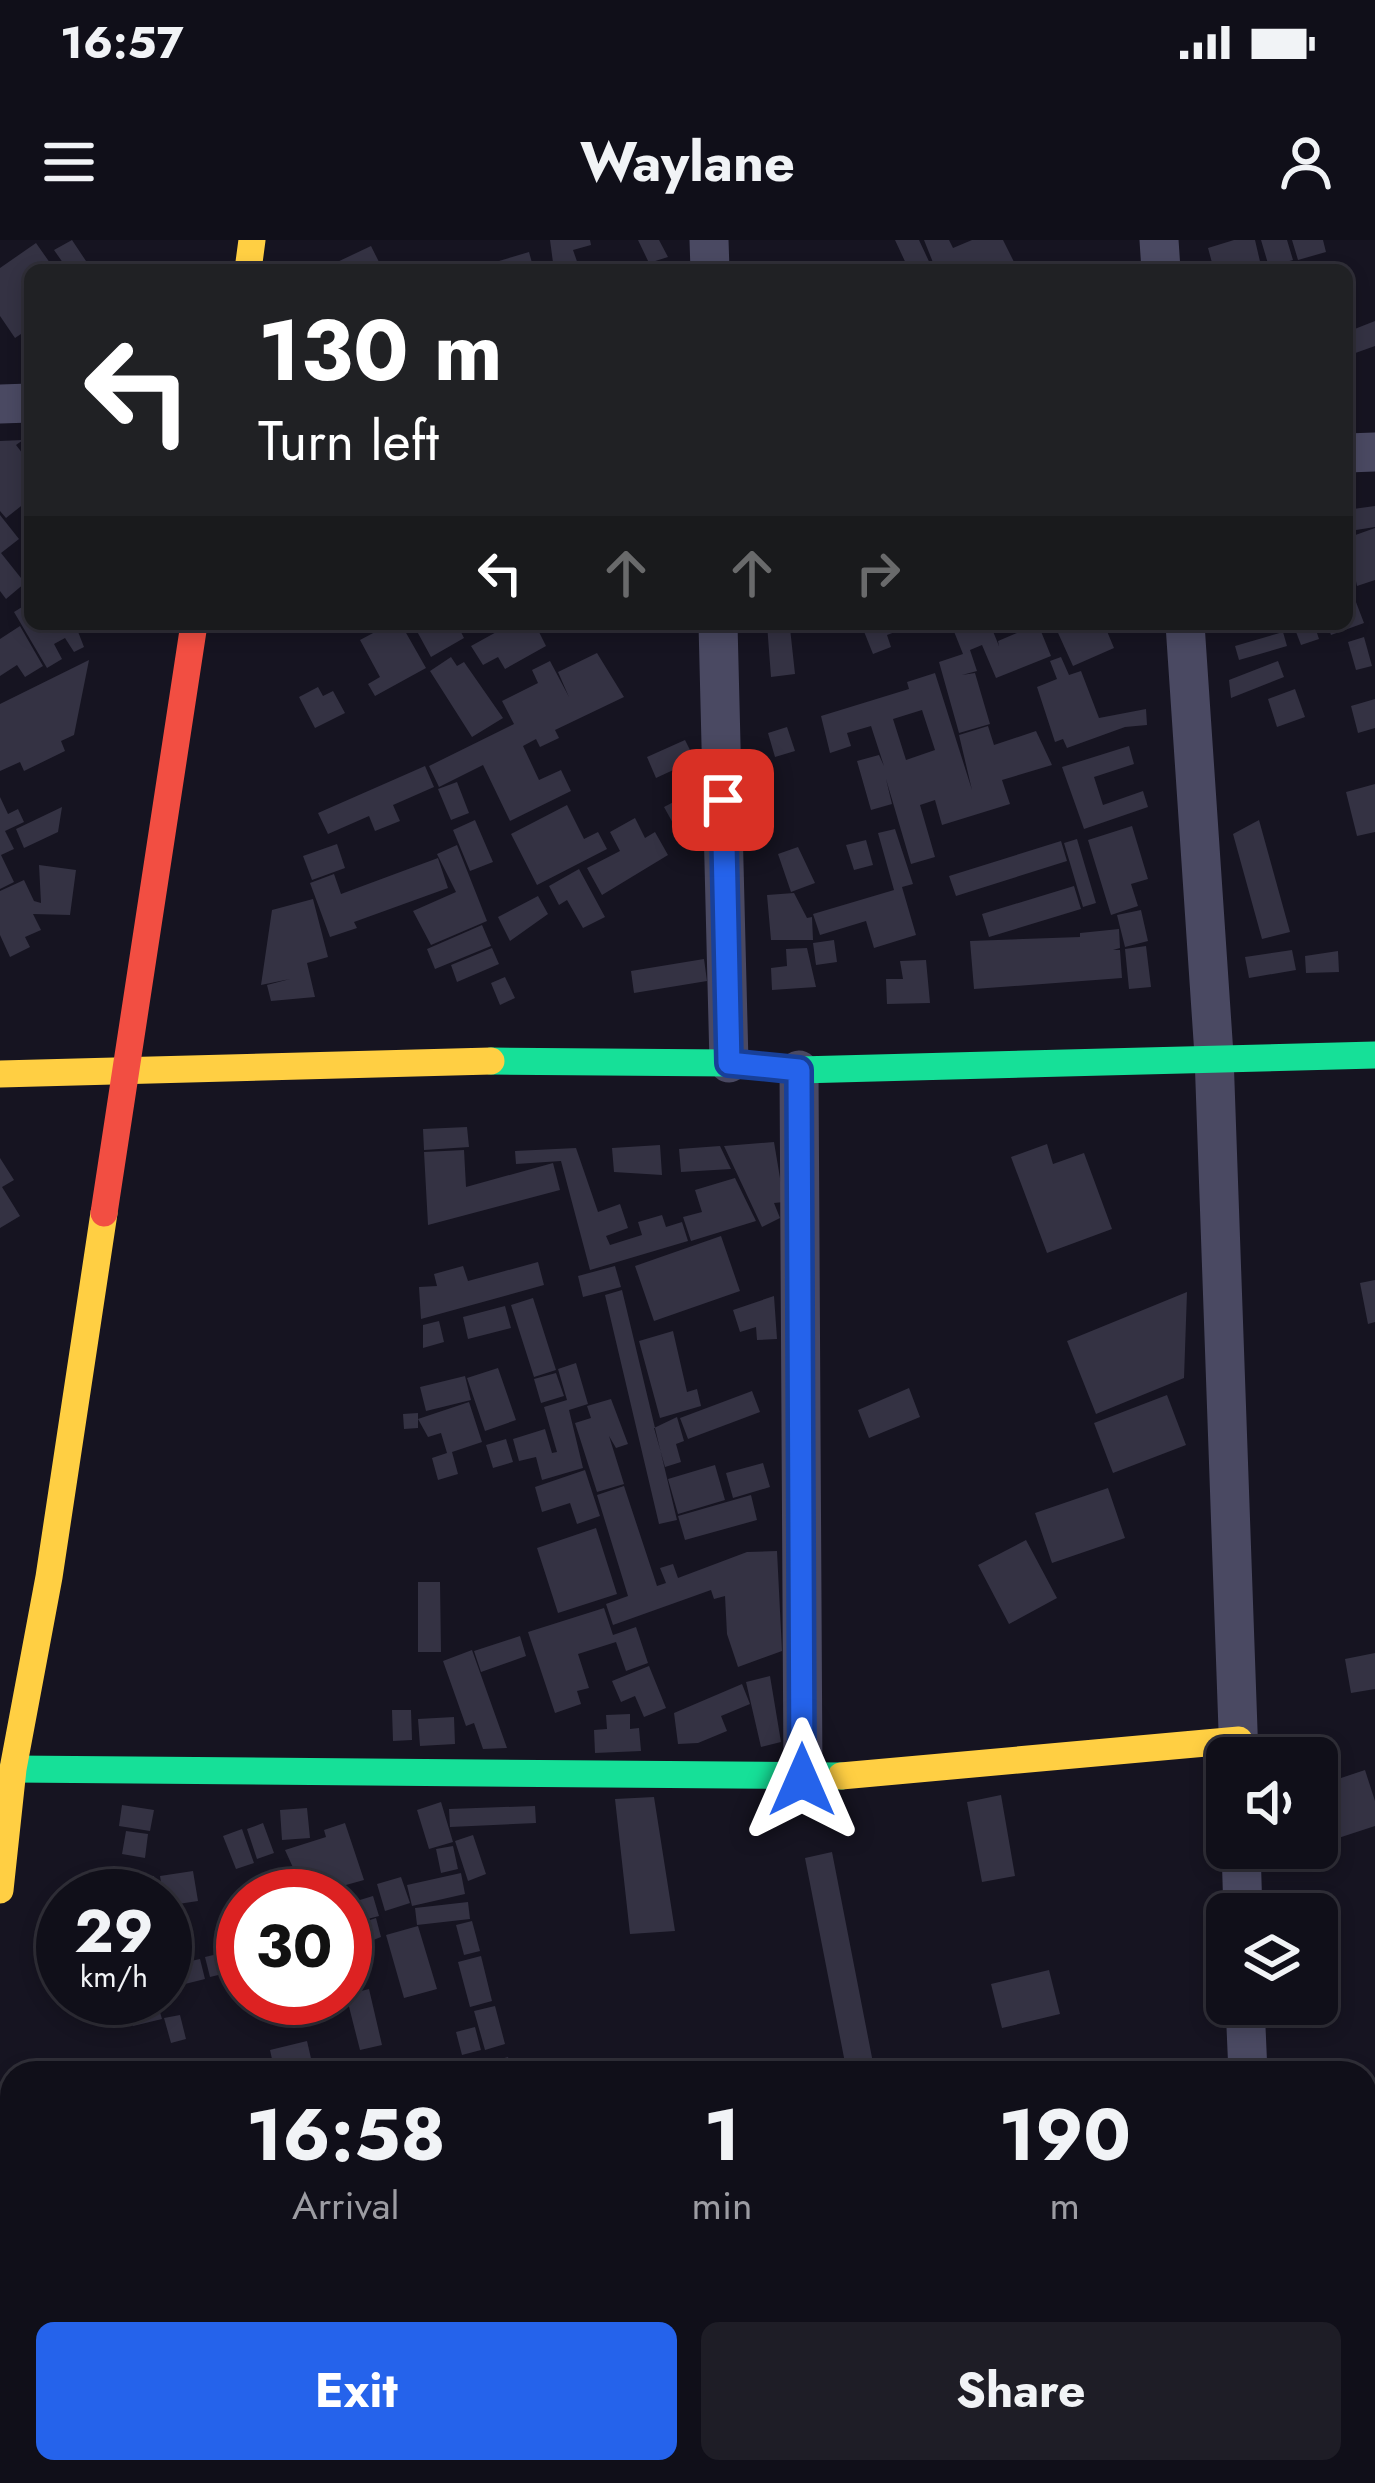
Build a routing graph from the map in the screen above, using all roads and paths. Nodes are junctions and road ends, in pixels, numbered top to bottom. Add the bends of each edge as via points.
1 (193, 630) edge
2 (718, 630) edge
3 (1185, 630) edge
4 (1214, 1055) junction
5 (1375, 1055) edge
6 (729, 1063) junction
7 (125, 1070) junction
8 (799, 1070) junction
9 (0, 1074) edge
10 (1239, 1737) edge
11 (1206, 1751) edge
12 (14, 1769) junction
13 (802, 1780) junction
14 (1, 1881) edge
15 (1246, 2025) edge
16 (1247, 2061) edge

1 - 7 street
2 - 6 street
3 - 4 street
4 - 5 street
4 - 8 street
4 - 10 street
6 - 7 street
6 - 8 street
7 - 9 street
7 - 12 street
8 - 13 street
11 - 13 street
12 - 13 street
12 - 14 street
15 - 16 street

